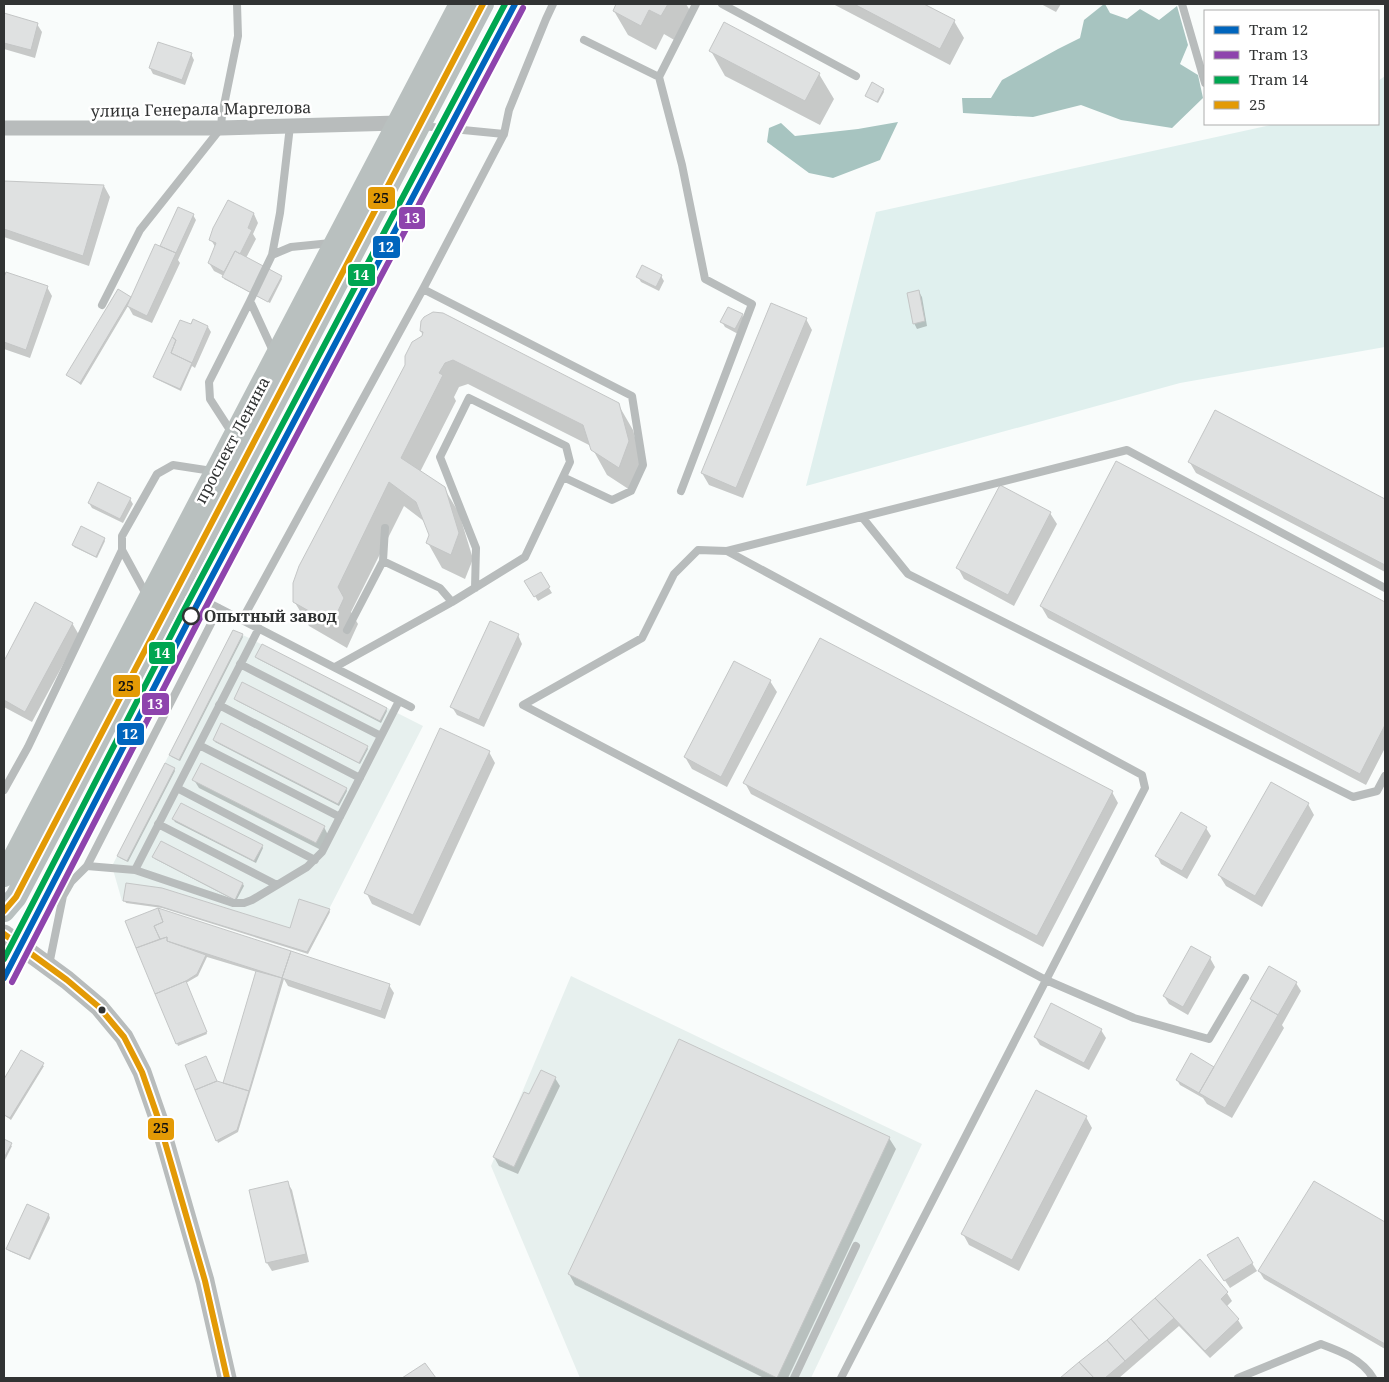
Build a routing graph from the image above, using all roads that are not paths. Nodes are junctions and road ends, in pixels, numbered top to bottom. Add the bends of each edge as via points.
1 (239, 4) edge
2 (460, 4) edge
3 (483, 4) edge
4 (553, 4) edge
5 (696, 4) edge
6 (722, 4) edge
7 (1182, 4) edge
8 (584, 40) dead end
9 (856, 76) dead end
10 (659, 77) junction
11 (1204, 80) edge
12 (409, 124) junction
13 (290, 126) junction
14 (4, 128) edge
15 (221, 128) junction
16 (504, 134) junction
17 (335, 242) junction
18 (272, 256) junction
19 (423, 289) junction
20 (250, 300) junction
21 (102, 305) dead end
22 (276, 357) junction
23 (234, 436) junction
24 (214, 472) junction
25 (564, 477) junction
26 (681, 490) dead end
27 (862, 517) junction
28 (385, 528) dead end
29 (122, 550) junction
30 (727, 551) junction
31 (383, 561) junction
32 (169, 582) junction
33 (475, 588) junction
34 (1385, 588) edge
35 (149, 599) junction
36 (452, 602) junction
37 (219, 608) junction
38 (242, 620) junction
39 (258, 628) junction
40 (347, 630) dead end
41 (240, 664) junction
42 (335, 668) junction
43 (399, 701) junction
44 (219, 705) junction
45 (411, 707) dead end
46 (381, 736) junction
47 (199, 745) junction
48 (1385, 776) edge
49 (360, 778) junction
50 (176, 788) junction
51 (4, 790) edge
52 (340, 817) junction
53 (158, 824) junction
54 (316, 860) junction
55 (87, 866) junction
56 (135, 870) junction
57 (4, 876) edge
58 (277, 885) junction
59 (4, 911) edge
60 (4, 934) edge
61 (48, 967) junction
62 (1245, 978) dead end
63 (1046, 980) junction
64 (856, 1246) dead end
65 (227, 1378) edge
66 (794, 1378) edge
67 (842, 1378) edge
68 (1238, 1378) edge
69 (1373, 1378) edge

1 - 15 lane via 238,36
2 - 12 main road, проспект Ленина
3 - 12 main road, проспект Ленина
4 - 16 lane via 509,110
5 - 10 lane
6 - 9 lane
7 - 11 lane
8 - 10 lane
10 - 26 lane via 682,165 705,279 752,304
12 - 13 street, улица Генерала Маргелова
12 - 16 lane
12 - 17 main road, проспект Ленина
12 - 32 main road, проспект Ленина
13 - 15 street, улица Генерала Маргелова
13 - 18 lane
14 - 15 street, улица Генерала Маргелова
15 - 21 lane via 140,230
16 - 19 lane
17 - 18 lane via 291,247
17 - 22 main road, проспект Ленина
18 - 20 lane
19 - 25 lane via 632,396 643,465 631,491 612,500
19 - 38 lane
20 - 22 lane
20 - 23 lane via 209,382 210,399
22 - 23 main road, проспект Ленина
23 - 24 main road, проспект Ленина
24 - 29 lane via 173,466 157,474 122,536
24 - 32 main road, проспект Ленина
25 - 33 lane via 525,557
25 - 33 lane via 570,462 566,446 469,398 440,457 476,548
27 - 30 lane
27 - 34 lane via 1126,450
27 - 48 lane via 908,574 1353,797 1377,791
28 - 31 lane
29 - 35 lane
29 - 51 lane via 28,747
30 - 63 lane via 1142,775 1145,788
30 - 63 lane via 698,550 674,574 642,638 523,705
31 - 36 lane via 440,588
31 - 40 lane
32 - 35 main road, проспект Ленина
32 - 37 lane
32 - 59 main road, проспект Ленина via 16,898
33 - 36 lane
35 - 57 main road, проспект Ленина
36 - 42 lane
37 - 38 lane
37 - 55 lane
38 - 39 lane
39 - 41 lane
39 - 42 lane
41 - 44 lane
41 - 46 lane
42 - 43 lane
43 - 45 lane
43 - 46 lane
44 - 47 lane
44 - 49 lane
46 - 49 lane
47 - 50 lane
47 - 52 lane
49 - 52 lane
50 - 53 lane
50 - 54 lane
52 - 54 lane
53 - 56 lane
53 - 58 lane
54 - 58 lane
55 - 56 lane
55 - 61 lane via 63,896
56 - 58 lane via 238,904 252,900
60 - 61 street
61 - 65 street via 99,1007 124,1037 142,1072 202,1272
62 - 63 lane via 1209,1039 1134,1018
63 - 67 lane
64 - 66 lane
68 - 69 lane via 1321,1344 1346,1354

